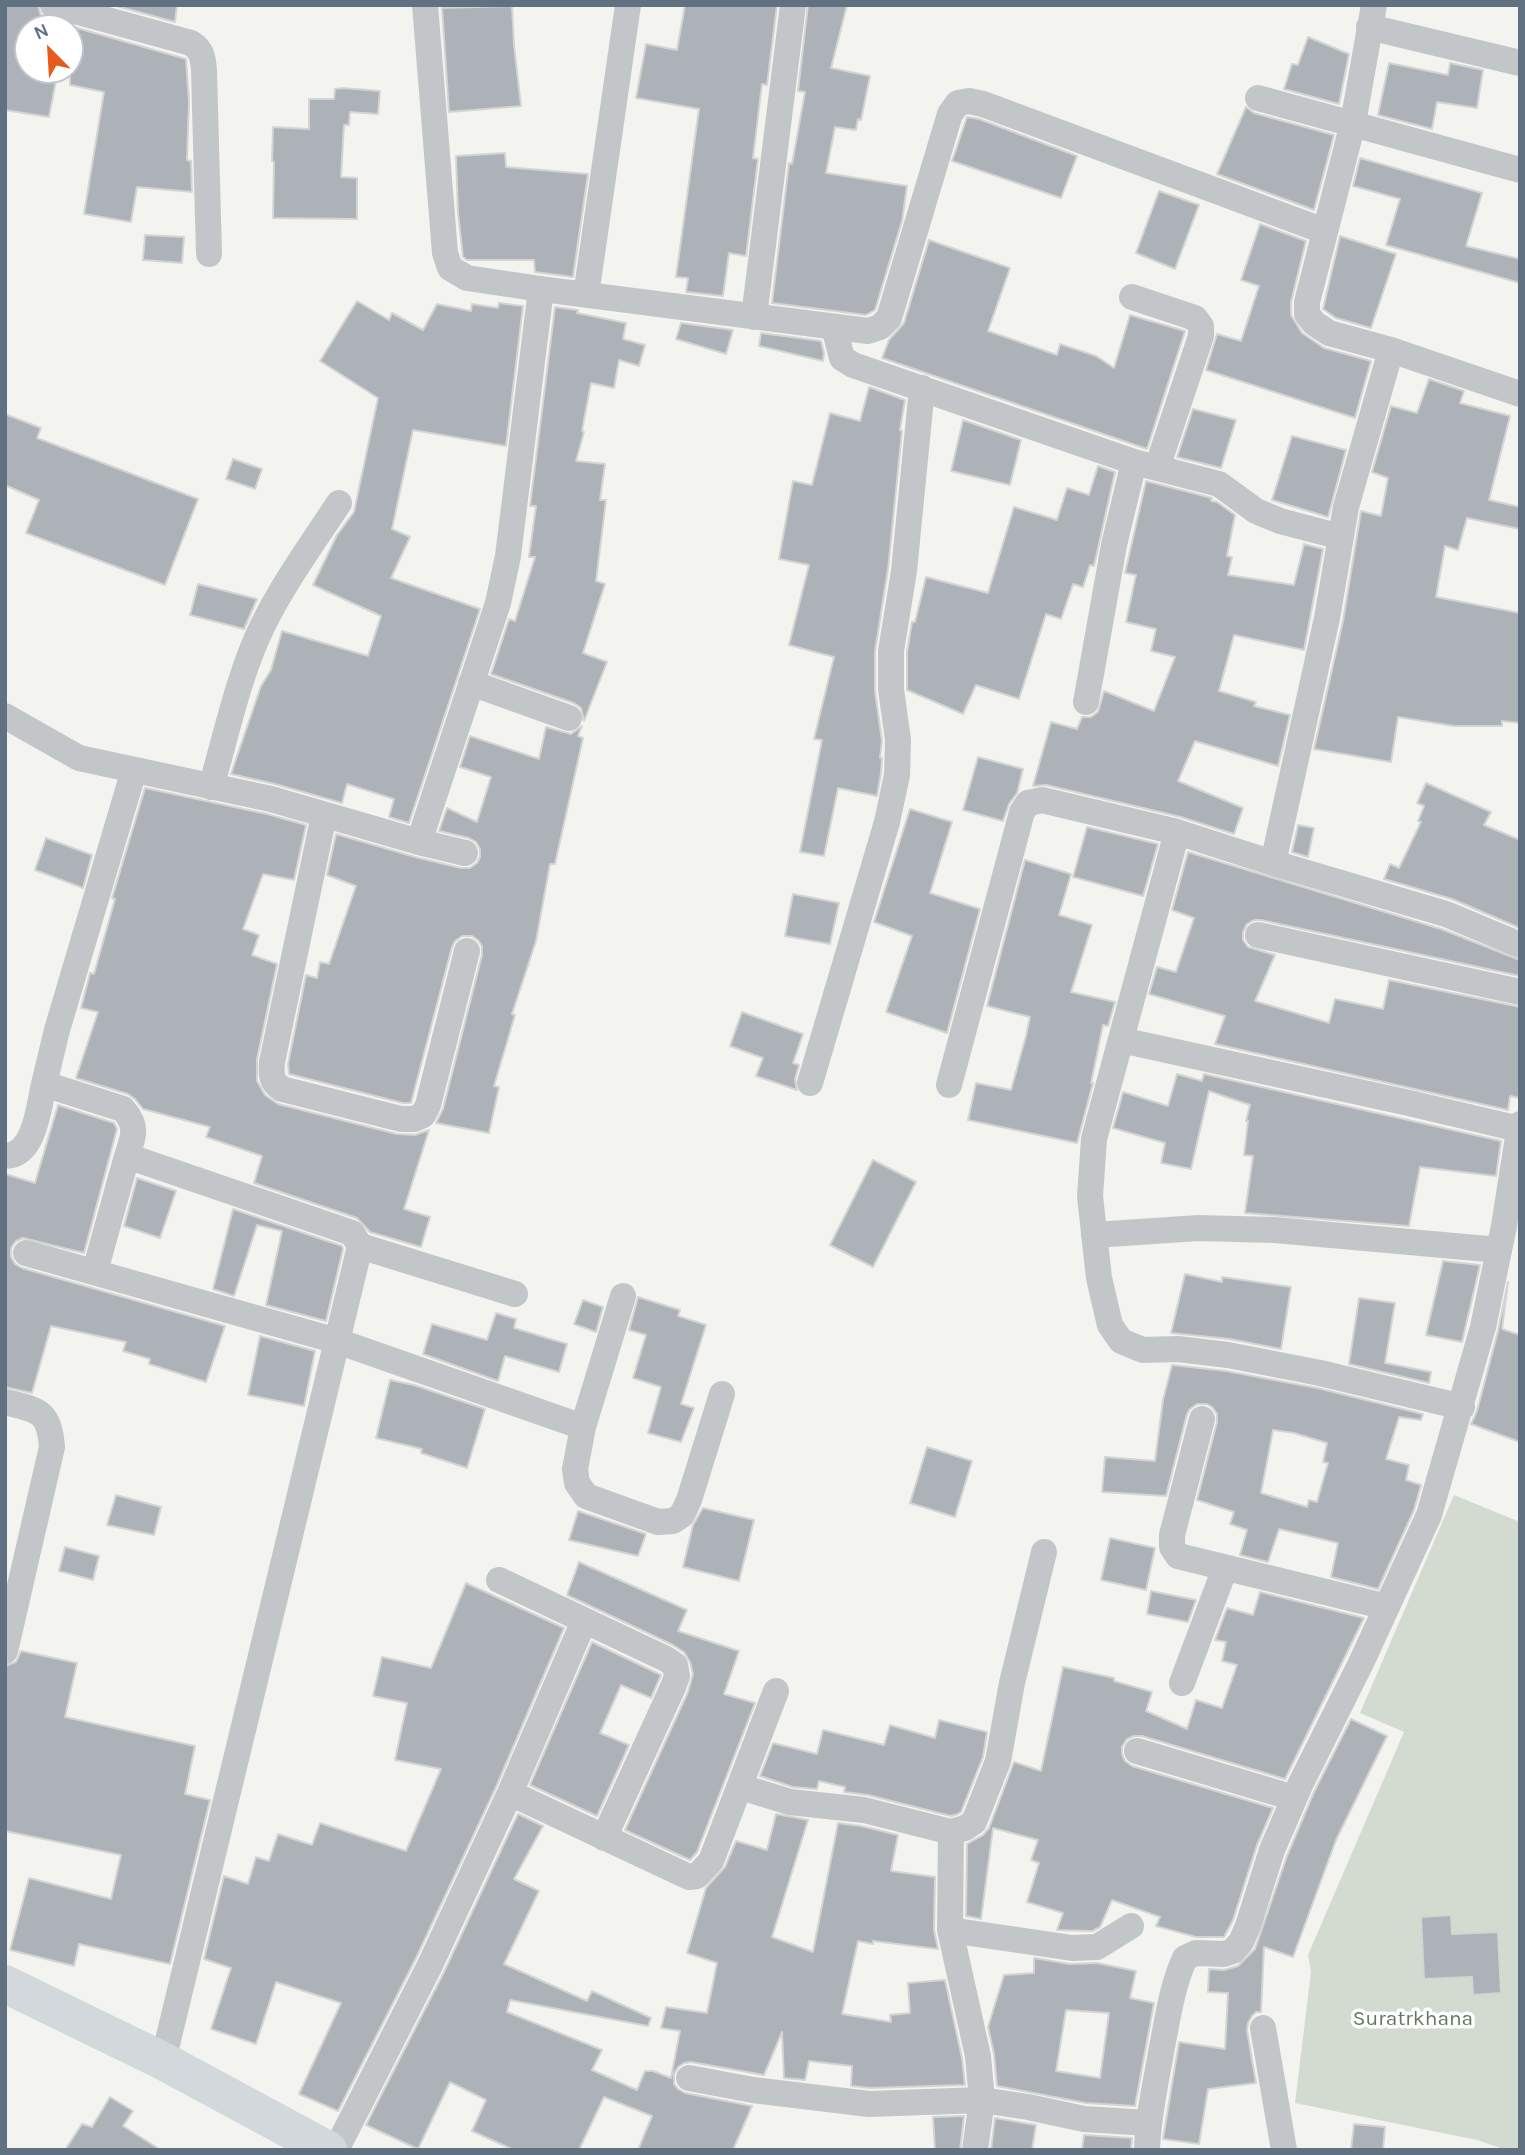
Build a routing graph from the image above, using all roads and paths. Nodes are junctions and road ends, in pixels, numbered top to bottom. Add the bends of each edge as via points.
1 (54, 5) edge
2 (425, 5) edge
3 (628, 5) edge
4 (793, 5) edge
5 (94, 11) edge
6 (1372, 16) edge
7 (1520, 63) edge
8 (1258, 97) dead end
9 (1353, 123) junction
10 (1520, 170) edge
11 (1324, 231) junction
12 (209, 254) dead end
13 (541, 289) junction
14 (586, 295) junction
15 (1132, 297) dead end
16 (754, 317) junction
17 (834, 327) junction
18 (1391, 350) junction
19 (922, 388) junction
20 (1520, 394) edge
21 (1145, 465) junction
22 (338, 503) dead end
23 (1341, 537) junction
24 (471, 683) junction
25 (1086, 702) dead end
26 (5, 716) edge
27 (569, 718) dead end
28 (134, 770) junction
29 (211, 787) junction
30 (324, 815) junction
31 (1177, 832) junction
32 (419, 842) junction
33 (465, 853) dead end
34 (1273, 863) junction
35 (1258, 934) dead end
36 (1520, 946) edge
37 (467, 951) dead end
38 (1520, 992) edge
39 (1121, 1041) junction
40 (810, 1083) dead end
41 (44, 1084) junction
42 (948, 1085) dead end
43 (1519, 1127) edge
44 (5, 1156) edge
45 (127, 1156) junction
46 (1094, 1235) junction
47 (360, 1246) junction
48 (1499, 1250) junction
49 (26, 1253) dead end
50 (95, 1271) junction
51 (515, 1294) dead end
52 (623, 1296) dead end
53 (337, 1341) junction
54 (722, 1394) dead end
55 (5, 1402) edge
56 (1462, 1407) junction
57 (1202, 1419) dead end
58 (583, 1427) junction
59 (1044, 1552) dead end
60 (1225, 1568) junction
61 (499, 1580) dead end
62 (13, 1582) edge
63 (1387, 1606) junction
64 (584, 1622) junction
65 (5, 1651) edge
66 (1182, 1683) dead end
67 (776, 1691) dead end
68 (1137, 1751) dead end
69 (741, 1787) junction
70 (510, 1793) junction
71 (1294, 1798) junction
72 (951, 1832) junction
73 (604, 1838) junction
74 (1131, 1926) dead end
75 (950, 1930) junction
76 (5, 1984) edge
77 (1263, 2028) dead end
78 (163, 2061) junction
79 (689, 2078) dead end
80 (982, 2099) junction
81 (1148, 2123) junction
82 (328, 2150) edge
83 (336, 2150) edge
84 (975, 2150) edge
85 (1147, 2150) edge
86 (1284, 2150) edge

1 - 5 street
2 - 13 street via 445,253 450,268 467,278
3 - 14 street
4 - 16 street
5 - 12 street via 198,47 204,70
6 - 7 street
6 - 9 street
8 - 9 street
9 - 10 street
9 - 11 street
11 - 17 street via 983,104 958,103 950,114 889,318 868,331
11 - 18 street via 1307,314 1329,332
13 - 14 street
13 - 24 street via 508,555 498,603
14 - 16 street
15 - 21 street via 1195,318 1201,326
16 - 17 street
17 - 19 street via 842,358
18 - 20 street
18 - 23 street
19 - 21 street
19 - 40 street via 904,571 891,651 897,775
21 - 23 street via 1219,484 1256,511
21 - 25 street via 1114,545
22 - 29 street via 261,629
23 - 34 street
24 - 27 street
24 - 32 street
26 - 28 street via 79,758
28 - 29 street
28 - 41 street
29 - 30 street
30 - 32 street
30 - 37 street via 272,1062 275,1084 401,1119 424,1115
31 - 34 street
31 - 39 street
31 - 42 street via 1042,800 1028,803
32 - 33 street
34 - 36 street via 1446,914
35 - 38 street
39 - 43 street
39 - 46 street via 1094,1139 1090,1196
41 - 44 street via 26,1146 14,1156
41 - 45 street via 123,1109 132,1119 134,1135
43 - 48 street
45 - 47 street via 352,1233
45 - 50 street
46 - 48 street via 1198,1228 1275,1230
46 - 56 street via 1110,1325 1121,1341 1143,1350 1228,1354
47 - 51 street
47 - 53 street
48 - 56 street
49 - 50 street
50 - 53 street
52 - 58 street
53 - 58 street
53 - 78 street
54 - 58 street via 689,1500 682,1515 673,1521 658,1522 586,1496 575,1469
55 - 62 street via 35,1409 50,1425 52,1447
56 - 63 street via 1429,1515
57 - 60 street via 1172,1547 1178,1556
59 - 72 street via 998,1761 974,1822
60 - 63 street
60 - 66 street
61 - 64 street
62 - 65 street
63 - 71 street
64 - 70 street
64 - 73 street via 666,1659 675,1665 677,1675
67 - 69 street
68 - 71 street
69 - 72 street via 790,1802 864,1810
69 - 73 street via 711,1861 697,1877
70 - 73 street
70 - 83 street
71 - 81 street via 1241,1942 1224,1954 1196,1953 1185,1958 1172,1994
72 - 75 street
74 - 75 street via 1097,1947 1072,1948
75 - 80 street via 978,2056
76 - 78 highway
77 - 86 street
78 - 82 highway
79 - 80 street via 869,2104
80 - 81 street via 1084,2119
80 - 84 street
81 - 85 street

